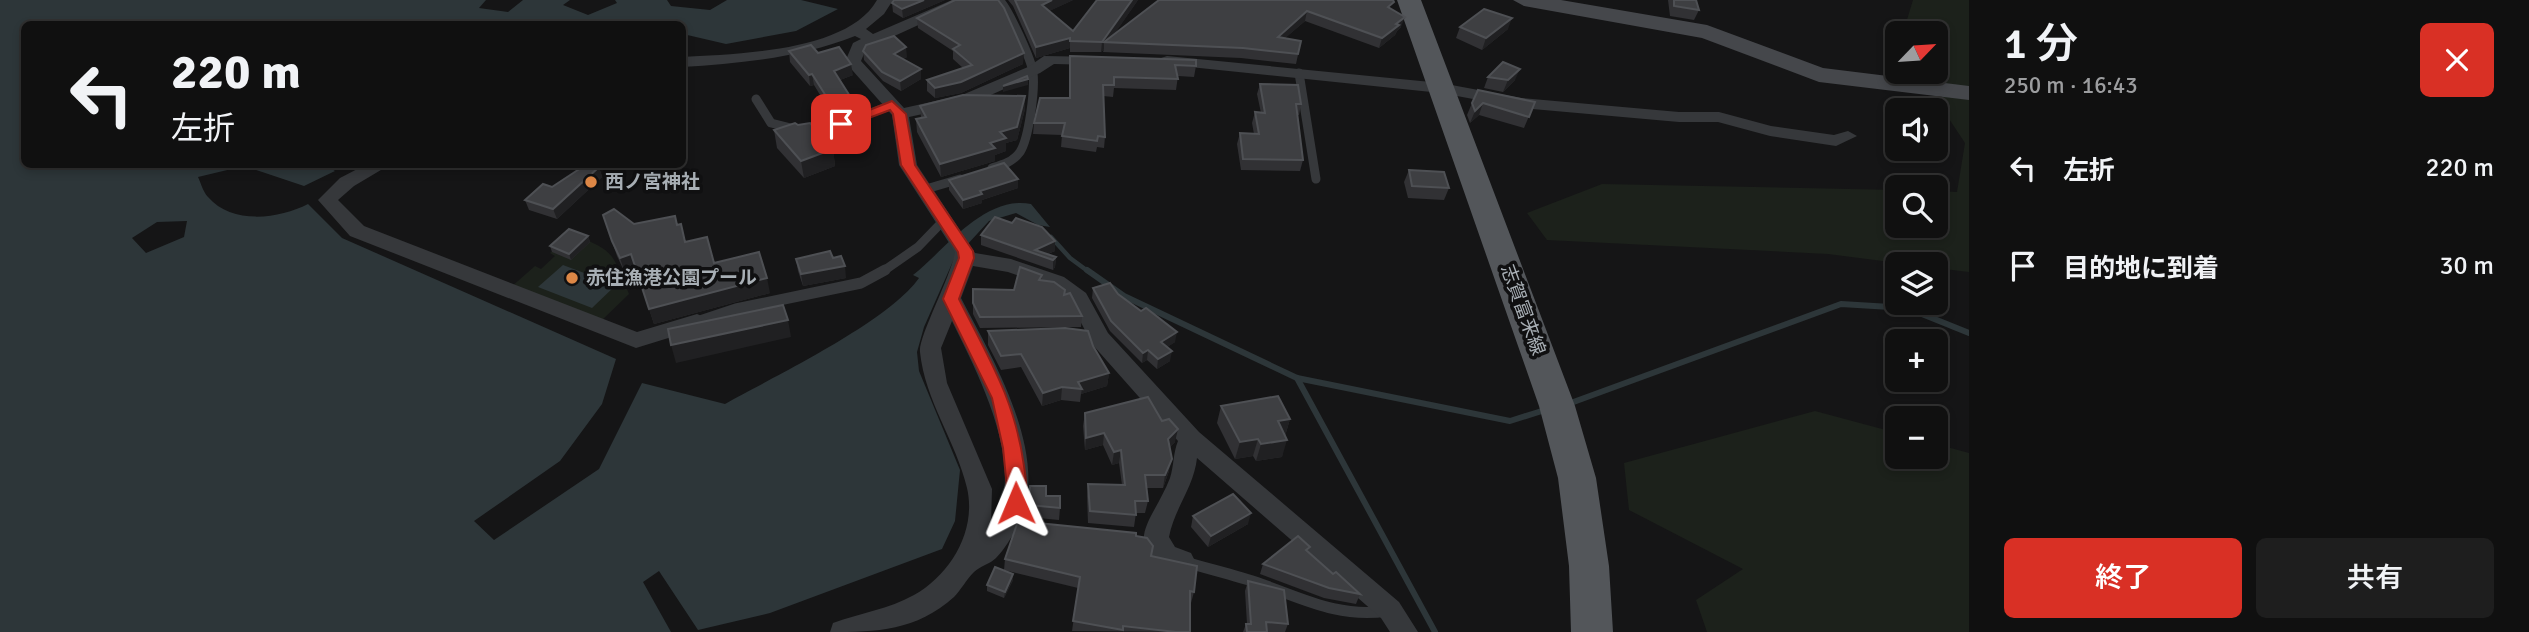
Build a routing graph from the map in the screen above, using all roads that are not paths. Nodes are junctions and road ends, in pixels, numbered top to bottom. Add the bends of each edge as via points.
1 (885, 0) edge
2 (965, 0) edge
3 (999, 0) edge
4 (1409, 0) edge
5 (1524, 0) edge
6 (1548, 2) edge
7 (856, 30) junction
8 (871, 39) junction
9 (1148, 60) edge
10 (1117, 61) edge
11 (686, 62) edge
12 (1034, 70) junction
13 (1299, 73) junction
14 (1441, 88) junction
15 (1969, 93) edge
16 (756, 99) dead end
17 (896, 109) junction
18 (1848, 136) dead end
19 (374, 168) edge
20 (981, 172) edge
21 (971, 175) edge
22 (1316, 179) dead end
23 (926, 189) junction
24 (947, 223) junction
25 (966, 255) junction
26 (951, 299) junction
27 (697, 322) joint
28 (1191, 439) junction
29 (970, 560) junction
30 (1182, 561) joint
31 (1390, 610) junction
32 (843, 632) edge
33 (1405, 632) edge
34 (1592, 632) edge

1 - 7 street
2 - 8 street
3 - 12 lane via 1018,29
4 - 14 main road, 志賀富来線
5 - 6 street
6 - 15 street via 1707,32 1829,77
7 - 8 street
7 - 11 street via 771,55
8 - 17 street via 859,46 853,62
9 - 13 street
10 - 12 street via 1051,59
12 - 17 street via 967,99
12 - 20 lane via 1023,150 1011,162
13 - 14 street
13 - 22 lane
14 - 18 street via 1521,103 1719,117 1836,141
14 - 34 main road, 志賀富来線 via 1557,407 1577,478
16 - 17 lane via 771,123 815,134
17 - 23 street via 908,165
19 - 27 street via 347,182 327,200 357,230 636,340
21 - 23 lane
23 - 24 street
24 - 25 street
24 - 27 lane via 861,283
25 - 26 street
25 - 28 street via 1057,282 1079,298 1094,337
26 - 29 street via 930,348 936,383 980,489 979,524
26 - 29 street via 976,337 1001,398 1017,485 1013,524
28 - 30 street via 1182,476 1149,537 1163,555
28 - 31 street
29 - 32 street via 944,588 908,612
30 - 31 lane via 1339,612
31 - 33 street

